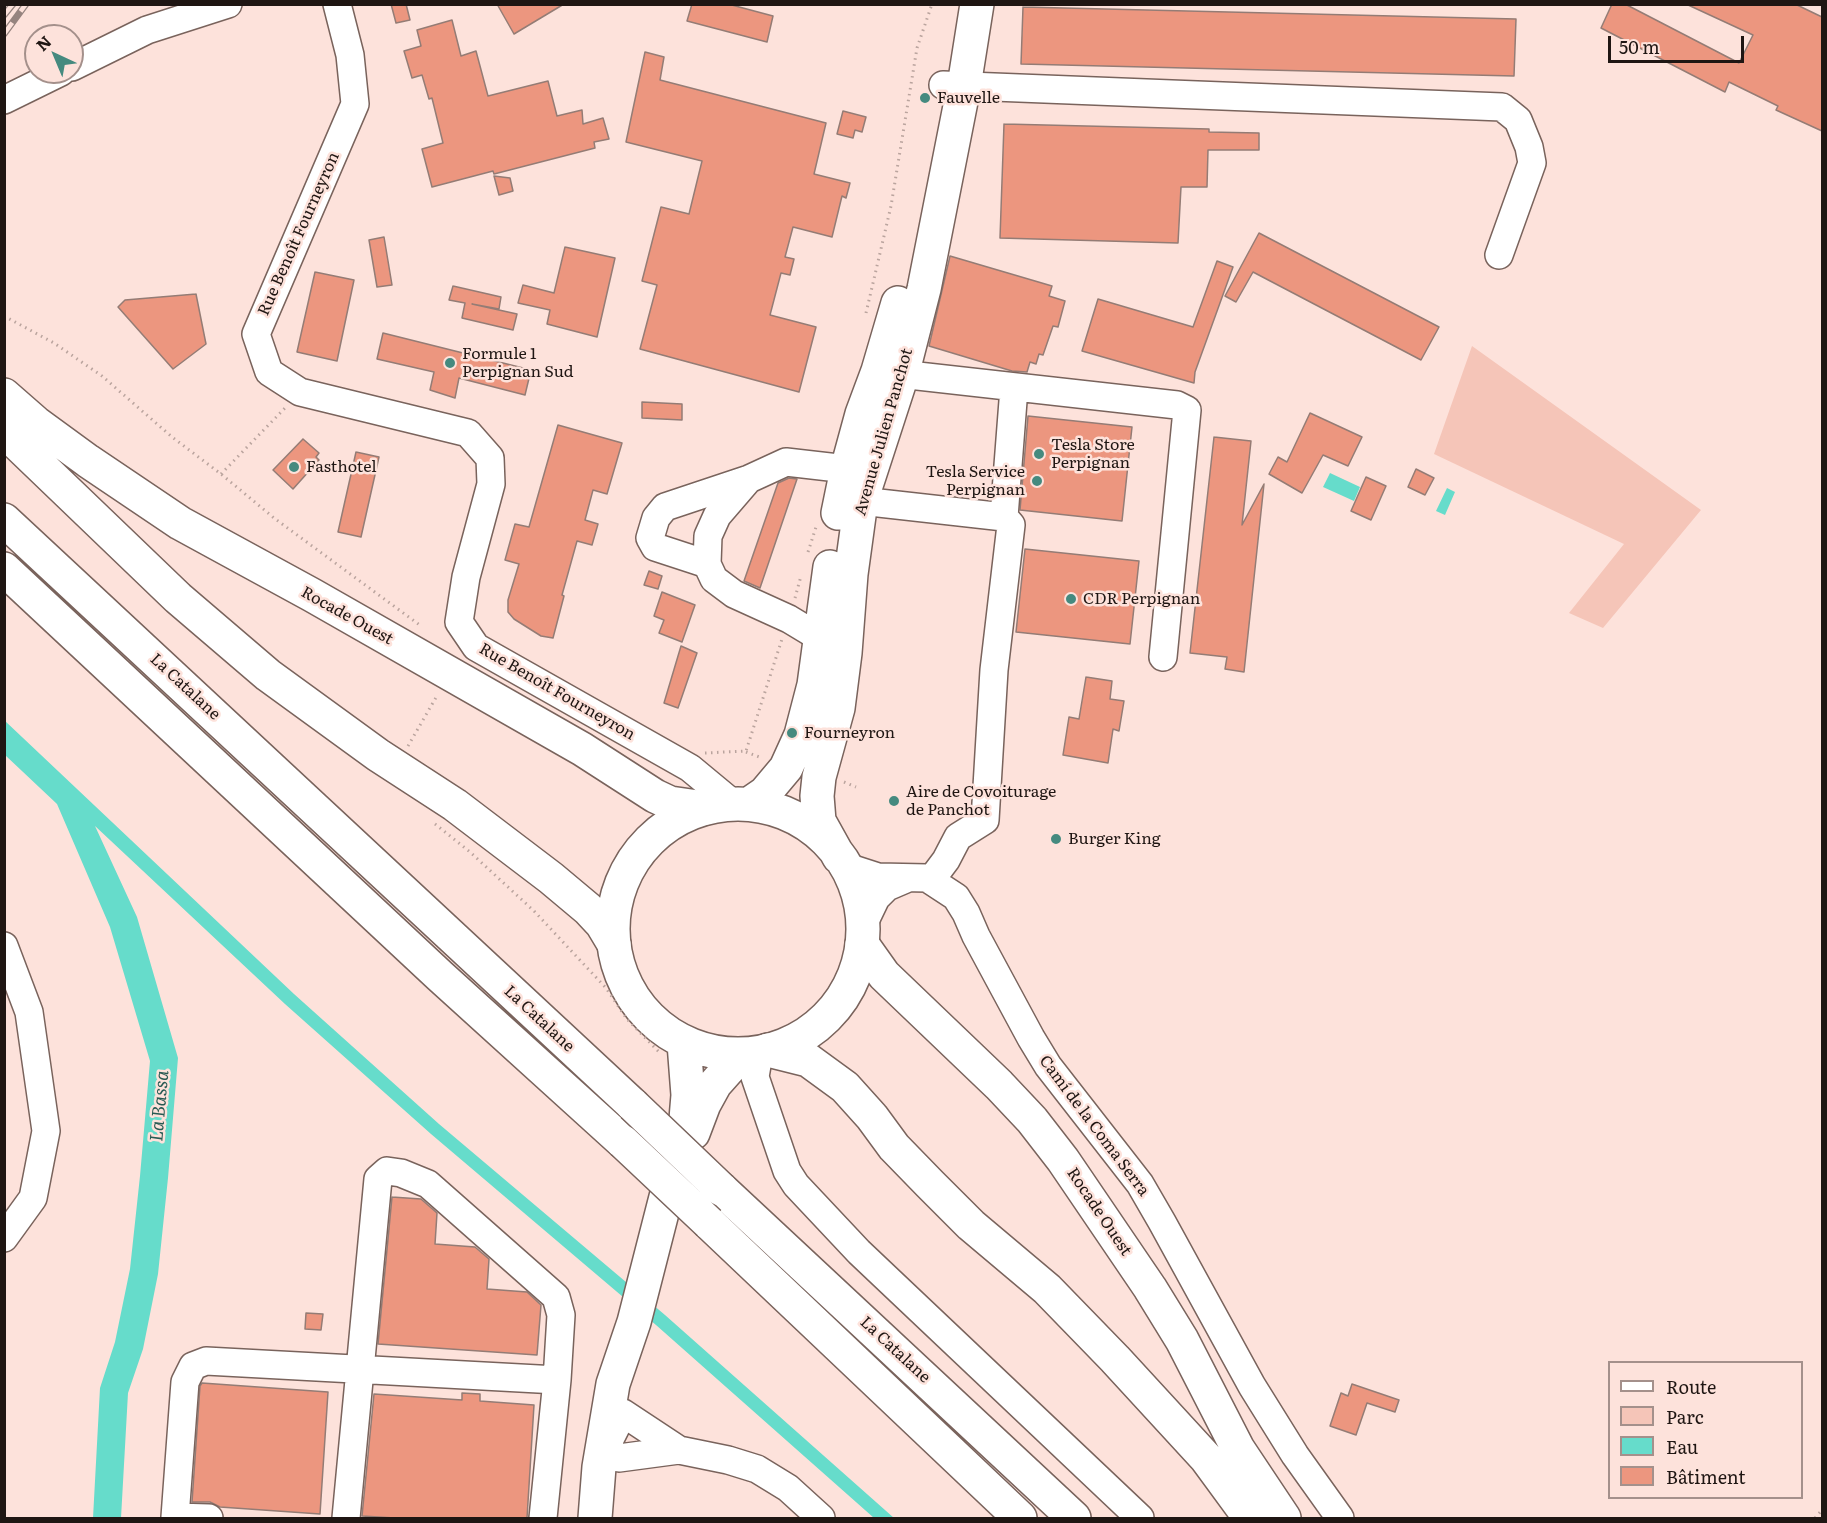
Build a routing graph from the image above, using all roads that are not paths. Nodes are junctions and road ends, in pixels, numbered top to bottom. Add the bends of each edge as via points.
1 (228, 4) edge
2 (337, 4) edge
3 (957, 4) edge
4 (977, 4) edge
5 (84, 61) edge
6 (37, 84) edge
7 (954, 85) junction
8 (4, 100) edge
9 (1499, 255) dead end
10 (890, 373) junction
11 (1014, 388) junction
12 (7, 409) edge
13 (862, 414) junction
14 (847, 469) junction
15 (749, 479) junction
16 (861, 501) junction
17 (1004, 517) junction
18 (4, 520) edge
19 (707, 564) junction
20 (4, 569) edge
21 (851, 574) junction
22 (834, 645) junction
23 (1163, 657) dead end
24 (722, 798) junction
25 (841, 861) junction
26 (921, 878) junction
27 (863, 934) junction
28 (614, 945) junction
29 (4, 946) edge
30 (684, 1043) junction
31 (758, 1053) junction
32 (4, 1238) edge
33 (648, 1271) junction
34 (360, 1370) junction
35 (557, 1380) junction
36 (613, 1431) junction
37 (679, 1450) junction
38 (209, 1518) edge
39 (346, 1518) edge
40 (543, 1518) edge
41 (595, 1518) edge
42 (605, 1518) edge
43 (613, 1518) edge
44 (821, 1518) edge
45 (1020, 1518) edge
46 (1074, 1518) edge
47 (1140, 1518) edge
48 (1250, 1518) edge
49 (1284, 1518) edge
50 (1340, 1518) edge

1 - 5 street via 147,30
2 - 24 street, Rue Benoît Fourneyron via 350,55 355,104 256,334 269,372 300,392 468,434 490,458 491,484 466,577 459,622 476,647 665,753
3 - 7 main road, Avenue Julien Panchot
4 - 7 main road, Avenue Julien Panchot
6 - 8 street
7 - 9 street via 1502,107 1518,120 1532,163
7 - 10 main road, Avenue Julien Panchot via 899,300
10 - 11 street
10 - 13 main road, Avenue Julien Panchot
10 - 16 main road, Avenue Julien Panchot
11 - 17 street
11 - 23 street via 1177,405 1187,410
12 - 24 main road, Rocade Ouest via 180,523 573,743 655,796 670,803
12 - 28 main road, Rocade Ouest via 178,598 268,675 455,805 543,872 588,909
13 - 14 main road, Avenue Julien Panchot
13 - 16 street via 865,425 854,466
14 - 15 street via 786,462
14 - 21 street via 854,490 838,556
14 - 22 main road, Avenue Julien Panchot via 836,523
15 - 19 street via 717,516 708,536
15 - 19 street via 665,507 656,518 650,538 655,547
16 - 17 street
16 - 21 main road, Avenue Julien Panchot
17 - 26 street via 1011,525 994,670 985,820 955,833 946,860
18 - 46 main road, La Catalane, bridge
19 - 22 street via 714,579 734,594
20 - 45 main road, La Catalane, bridge via 709,1223
21 - 22 main road, Avenue Julien Panchot
22 - 24 main road, Avenue Julien Panchot via 814,685 801,735 786,768 765,793
22 - 25 main road, Avenue Julien Panchot via 838,708 817,796 819,821
24 - 25 main road, Rocade Ouest via 780,812 809,826
24 - 28 main road, Avenue Julien Panchot via 681,817 642,849 627,870 618,894
25 - 26 street via 878,877
25 - 27 main road via 853,885
26 - 27 street via 887,887 876,898
26 - 50 street, Camí de la Coma Serra via 956,897 1048,1066 1140,1184 1252,1386
27 - 31 main road via 855,974 824,1020 806,1035
27 - 49 main road, Rocade Ouest via 884,975 999,1085 1063,1160 1150,1288 1182,1340 1238,1449
28 - 30 main road via 622,974 637,1000 657,1024
29 - 32 street via 30,1011 46,1131 33,1198
30 - 31 main road via 716,1053
30 - 33 main road via 686,1119
31 - 33 main road via 731,1066 704,1104
31 - 47 street via 755,1077 787,1171 796,1185 859,1252
31 - 48 main road via 808,1060 845,1088 894,1148 971,1225 1047,1289 1114,1359 1206,1458
33 - 36 main road
34 - 35 street
34 - 35 street via 378,1179 387,1171 428,1184 556,1297 561,1315
34 - 38 street via 206,1361 193,1366 184,1382 175,1517
34 - 39 street
35 - 40 street
36 - 37 street
36 - 37 street
36 - 41 main road
36 - 42 street
36 - 43 main road
37 - 44 street via 757,1469 788,1488

